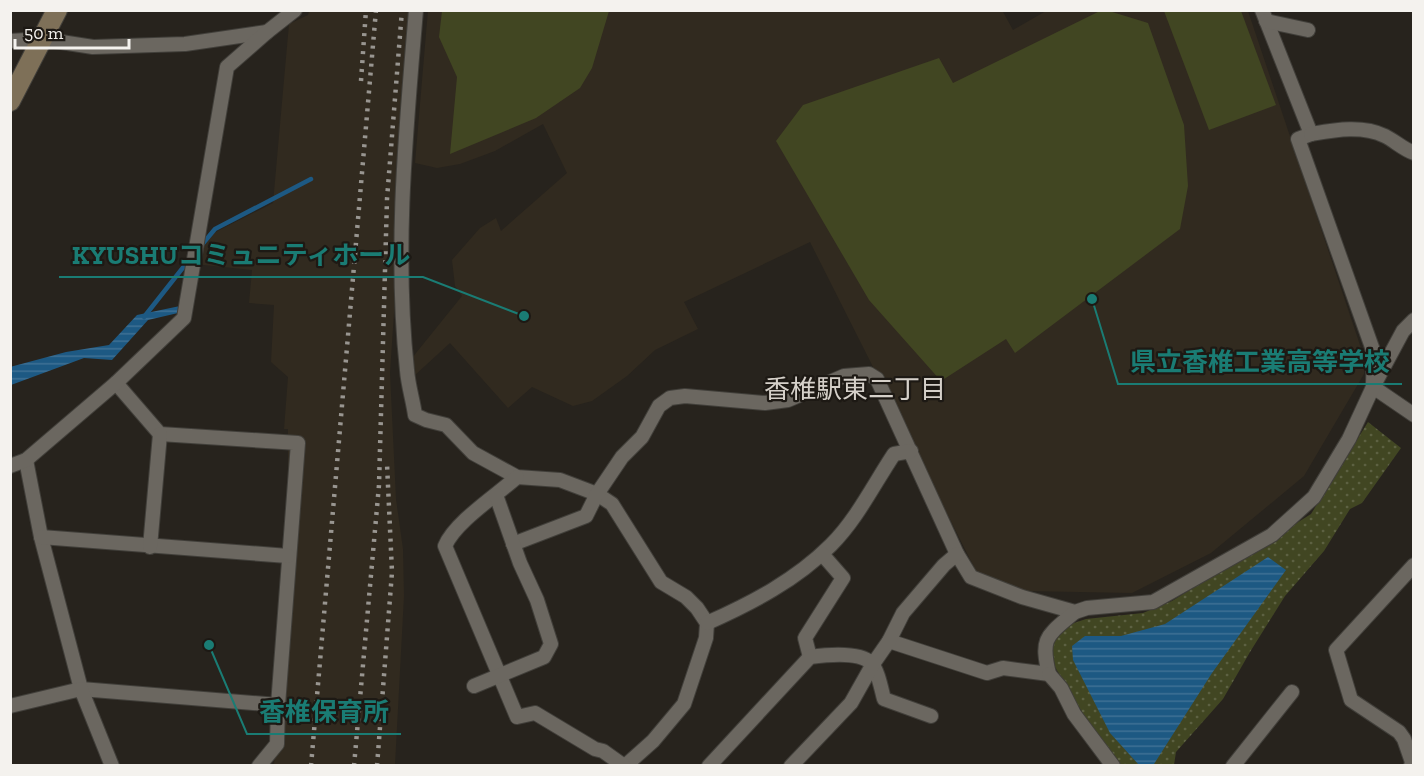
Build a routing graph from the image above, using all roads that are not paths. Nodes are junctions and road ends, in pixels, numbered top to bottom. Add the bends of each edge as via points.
1 (57, 10) edge
2 (295, 10) edge
3 (416, 10) edge
4 (1264, 16) edge
5 (1308, 30) dead end
6 (267, 32) junction
7 (42, 39) junction
8 (10, 41) edge
9 (10, 101) edge
10 (1311, 134) junction
11 (1413, 153) edge
12 (1413, 320) edge
13 (116, 382) junction
14 (1373, 387) junction
15 (1413, 415) edge
16 (160, 434) junction
17 (911, 451) junction
18 (26, 460) junction
19 (10, 466) edge
20 (517, 477) junction
21 (597, 494) junction
22 (496, 495) junction
23 (41, 537) junction
24 (513, 544) junction
25 (150, 547) junction
26 (822, 554) junction
27 (957, 554) junction
28 (288, 556) junction
29 (1413, 565) edge
30 (1075, 612) junction
31 (707, 623) junction
32 (889, 641) junction
33 (810, 657) junction
34 (873, 664) junction
35 (1049, 674) junction
36 (499, 676) junction
37 (474, 686) dead end
38 (81, 689) junction
39 (1292, 692) dead end
40 (278, 705) junction
41 (10, 706) edge
42 (931, 716) dead end
43 (1412, 763) edge
44 (112, 765) edge
45 (259, 765) edge
46 (625, 765) edge
47 (709, 765) edge
48 (791, 765) edge
49 (1113, 765) edge
50 (1233, 765) edge

1 - 7 main road
2 - 6 street
3 - 20 street via 403,164 402,294 407,372 415,415 446,425 473,453
4 - 5 street
4 - 10 street
6 - 7 street via 185,44 93,47
6 - 13 street via 227,67 184,318
7 - 8 street
7 - 9 main road
10 - 11 street via 1369,130
10 - 14 street via 1298,139 1374,353
12 - 14 street
13 - 16 street
13 - 18 street
14 - 15 street
14 - 30 street via 1349,439 1314,497 1272,535 1153,602
16 - 25 street
16 - 28 street via 298,444
17 - 21 street via 876,380 869,374 844,376 788,400 765,403 670,398 658,406 642,437
17 - 26 street via 894,454 848,525
17 - 27 street
18 - 19 street
18 - 23 street
20 - 21 street via 560,480
20 - 22 street
21 - 24 street via 586,516
21 - 31 street via 612,504 661,582 686,597
22 - 24 street
22 - 36 street via 448,539 446,546
23 - 25 street
23 - 38 street
24 - 36 street via 551,644 544,657
25 - 28 street
26 - 31 street via 800,573 742,608
26 - 33 street via 843,578 805,638
27 - 30 street via 971,577
27 - 32 street via 903,613
28 - 40 street
29 - 43 street via 1336,650 1351,700 1399,732
30 - 35 street via 1047,638 1044,653
31 - 46 street via 706,638 684,704 653,741
32 - 34 street
32 - 35 street via 987,673 1003,668
33 - 34 street via 845,654
33 - 47 street
34 - 42 street via 884,699
34 - 48 street via 851,703
35 - 49 street
36 - 37 street
36 - 46 street via 517,717 535,713
38 - 40 street
38 - 41 street
38 - 44 street
39 - 50 street
40 - 45 street via 277,744

